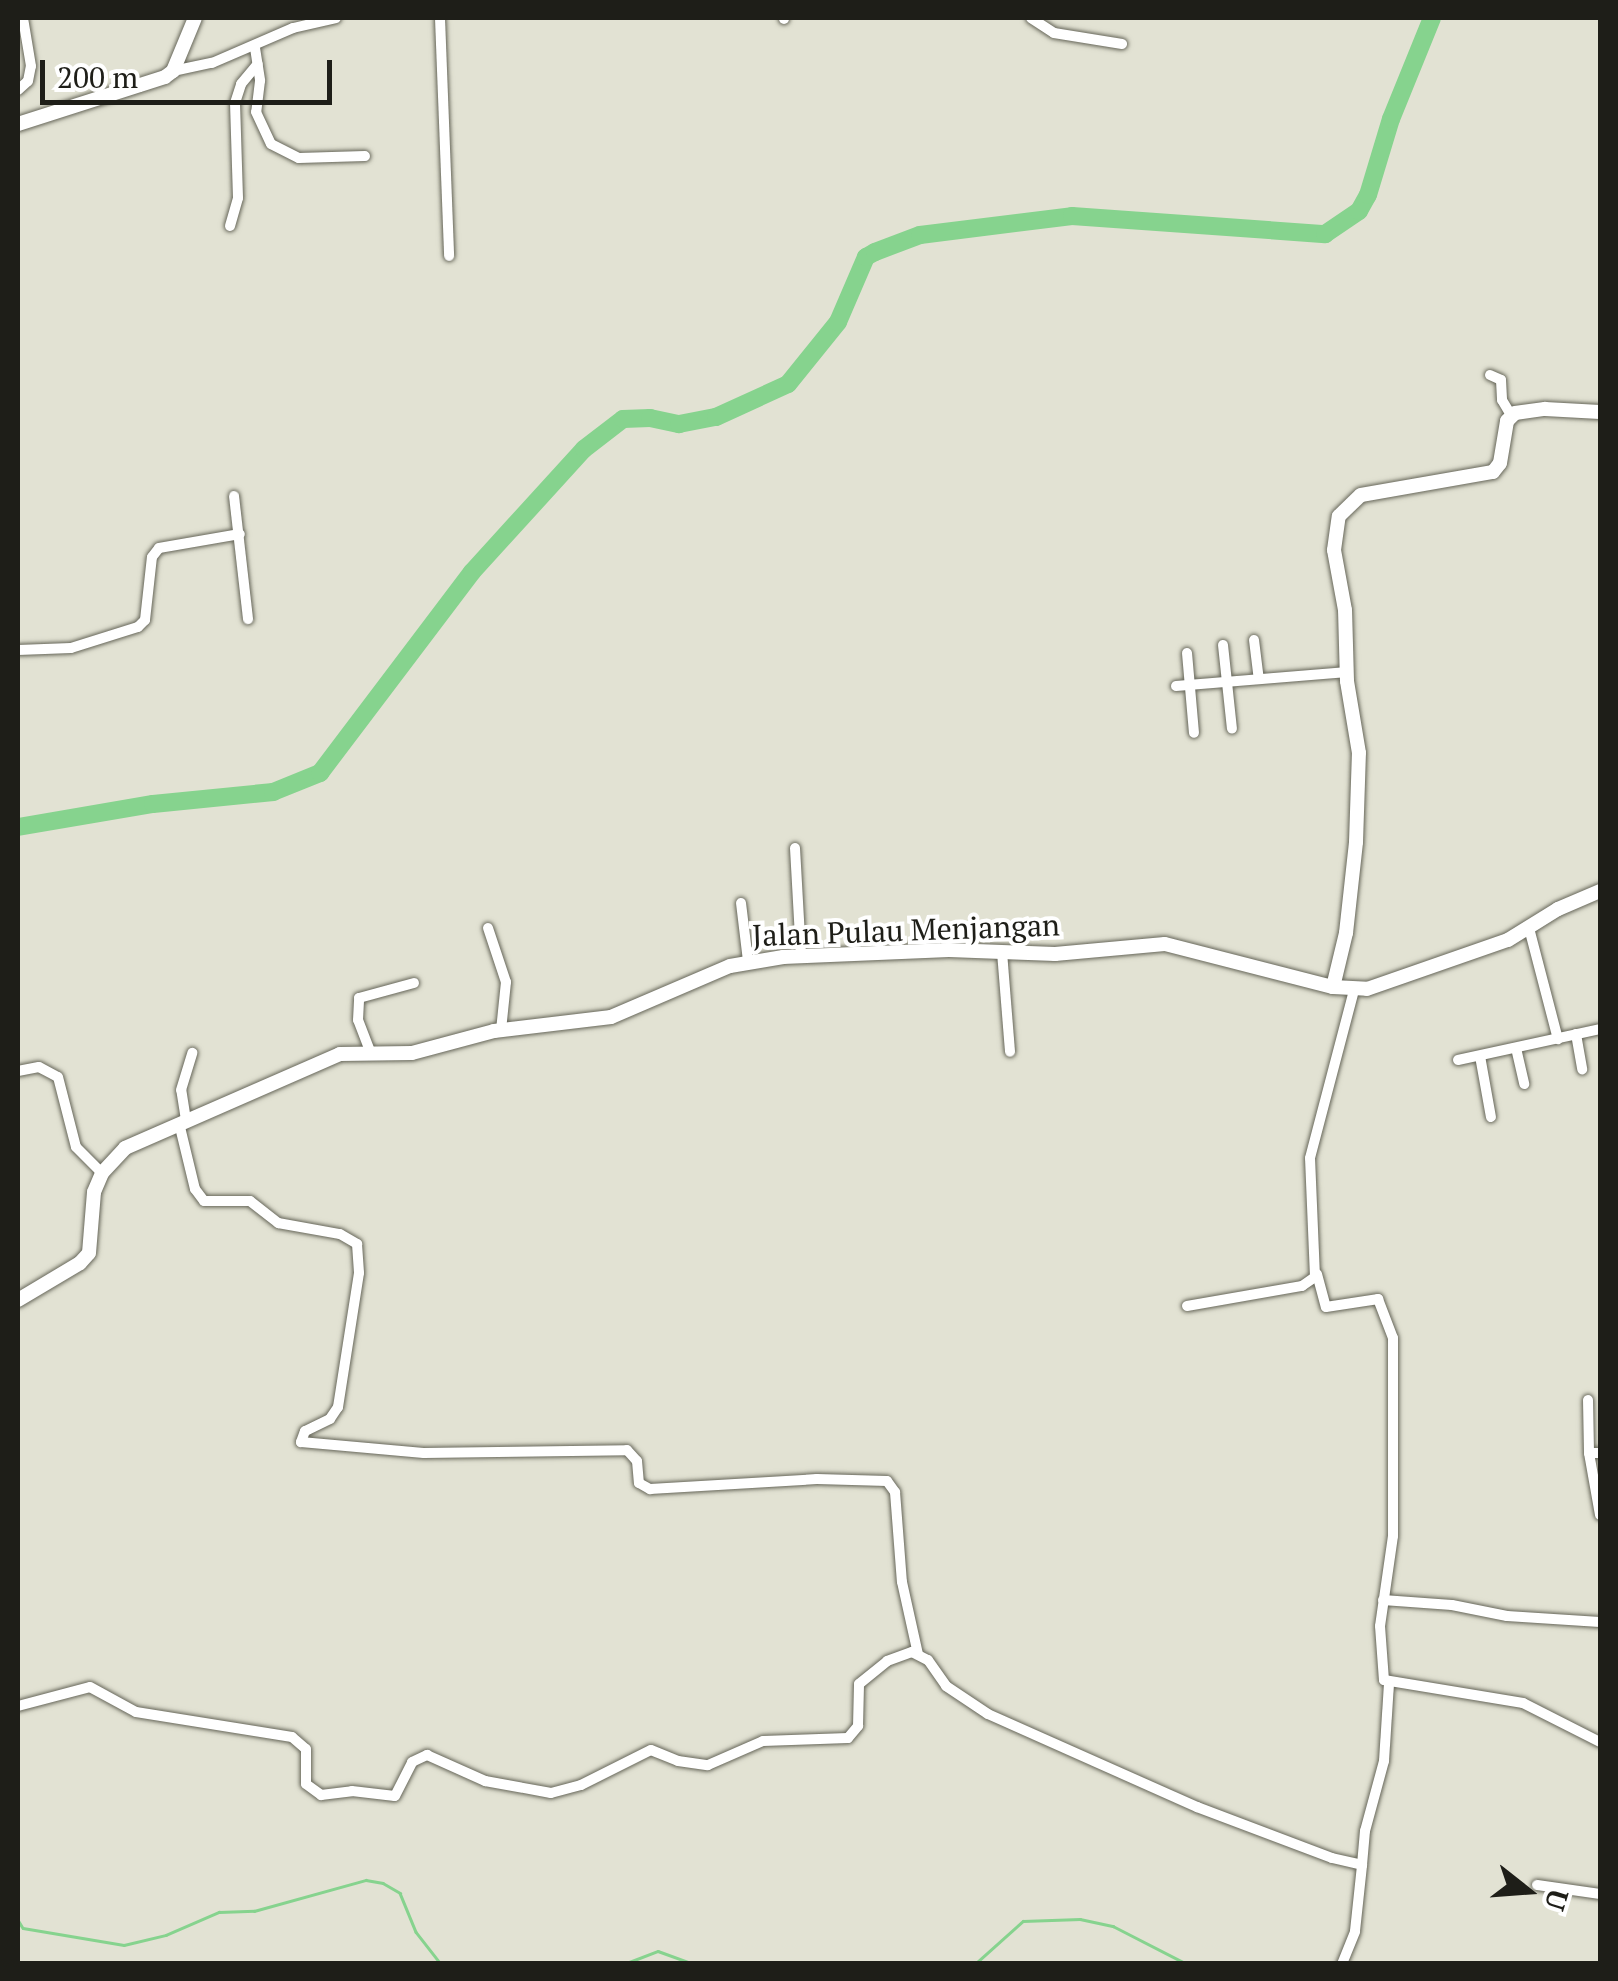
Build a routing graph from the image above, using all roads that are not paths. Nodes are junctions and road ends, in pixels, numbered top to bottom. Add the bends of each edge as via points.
1 (23, 18) edge
2 (195, 18) edge
3 (336, 18) edge
4 (440, 18) edge
5 (1031, 18) edge
6 (298, 22) edge
7 (1122, 44) dead end
8 (255, 48) junction
9 (258, 64) junction
10 (173, 71) junction
11 (18, 90) edge
12 (18, 124) edge
13 (364, 156) dead end
14 (230, 226) dead end
15 (449, 256) dead end
16 (1490, 375) dead end
17 (1600, 412) edge
18 (1511, 415) junction
19 (234, 496) dead end
20 (240, 534) junction
21 (248, 619) dead end
22 (1254, 640) dead end
23 (1222, 645) dead end
24 (18, 650) edge
25 (1187, 653) dead end
26 (1347, 672) junction
27 (1259, 679) junction
28 (1226, 682) junction
29 (1190, 684) junction
30 (1176, 686) dead end
31 (1232, 729) dead end
32 (1194, 733) dead end
33 (795, 848) dead end
34 (1600, 892) edge
35 (741, 903) dead end
36 (488, 928) dead end
37 (1530, 928) junction
38 (1002, 952) junction
39 (800, 957) junction
40 (748, 961) junction
41 (414, 984) dead end
42 (1333, 987) junction
43 (1354, 990) junction
44 (1600, 1029) edge
45 (501, 1030) junction
46 (1576, 1034) junction
47 (1558, 1038) junction
48 (1516, 1048) junction
49 (370, 1051) junction
50 (1010, 1052) dead end
51 (192, 1053) dead end
52 (1480, 1056) junction
53 (1458, 1060) dead end
54 (1582, 1069) dead end
55 (18, 1072) edge
56 (1524, 1084) dead end
57 (1491, 1117) dead end
58 (183, 1122) junction
59 (102, 1173) junction
60 (1317, 1274) junction
61 (18, 1300) edge
62 (1187, 1306) dead end
63 (1588, 1400) dead end
64 (1595, 1453) edge
65 (1600, 1515) edge
66 (1382, 1600) junction
67 (1600, 1622) edge
68 (918, 1654) junction
69 (1389, 1683) junction
70 (18, 1706) edge
71 (1600, 1742) edge
72 (1362, 1865) junction
73 (1537, 1885) dead end
74 (1600, 1894) edge
75 (1342, 1964) edge

1 - 11 street via 32,66
2 - 10 street
3 - 6 street
4 - 15 street
5 - 7 street via 1054,33
6 - 8 street
8 - 9 street
8 - 10 street
9 - 13 street via 256,112 277,150 308,158
9 - 14 street via 234,103 238,198
10 - 12 street via 137,89
16 - 18 street via 1501,380
17 - 18 street
18 - 26 street via 1493,472 1370,493 1343,508 1334,534
19 - 20 street
20 - 21 street
20 - 24 street via 160,548 152,557 146,620 138,627 71,648
22 - 27 street
23 - 28 street
25 - 29 street
26 - 27 street
26 - 42 street via 1358,746 1357,837
27 - 28 street
28 - 29 street
28 - 31 street
29 - 30 street
29 - 32 street
33 - 39 street
34 - 37 street, Jalan Pulau Menjangan
35 - 40 street
36 - 45 street via 506,982
37 - 43 street, Jalan Pulau Menjangan
37 - 47 street
38 - 39 street, Jalan Pulau Menjangan
38 - 42 street, Jalan Pulau Menjangan via 1165,944
38 - 50 street
39 - 40 street, Jalan Pulau Menjangan
40 - 45 street, Jalan Pulau Menjangan via 611,1017
41 - 49 street via 359,998 358,1020
42 - 43 street, Jalan Pulau Menjangan
43 - 60 street via 1309,1166
44 - 46 street
45 - 49 street, Jalan Pulau Menjangan via 424,1052
46 - 47 street
46 - 54 street
47 - 48 street
48 - 52 street
48 - 56 street
49 - 58 street, Jalan Pulau Menjangan via 340,1054
51 - 58 street via 181,1090
52 - 53 street
52 - 57 street
55 - 59 street via 39,1067 58,1078 76,1148
58 - 59 street, Jalan Pulau Menjangan via 134,1142
58 - 68 street via 195,1189 204,1201 250,1201 278,1224 340,1234 357,1244 359,1273 338,1406 330,1419 305,1431 301,1442 424,1453 627,1450 638,1460 639,1483 650,1489 887,1480 895,1492 902,1582
59 - 61 street via 89,1253
60 - 62 street via 1302,1286
60 - 66 street via 1326,1307 1378,1299 1393,1338 1393,1536
63 - 64 street
64 - 65 street
66 - 67 street
66 - 69 street via 1380,1674
68 - 70 street via 868,1673 856,1692 858,1726 848,1738 763,1742 708,1765 652,1750 551,1793 485,1781 427,1755 412,1762 395,1796 321,1795 306,1784 306,1749 292,1737 136,1712 90,1687
68 - 72 street via 946,1686 988,1714 1197,1807
69 - 71 street via 1523,1703
69 - 72 street via 1384,1761
72 - 75 street via 1355,1931
73 - 74 street

